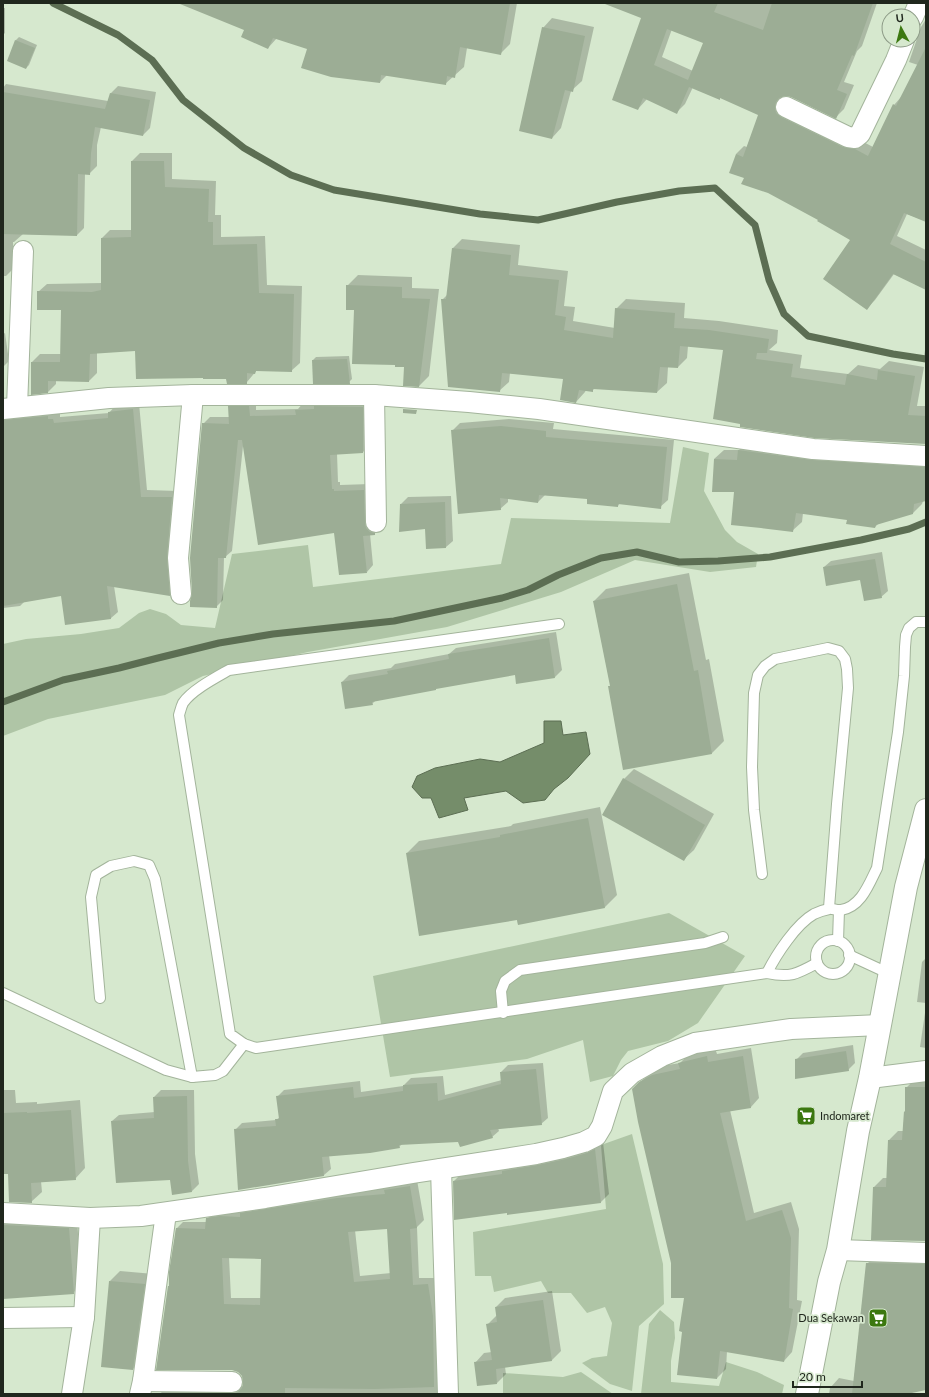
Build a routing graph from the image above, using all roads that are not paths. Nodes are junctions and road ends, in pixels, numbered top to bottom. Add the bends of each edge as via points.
1 (922, 3) edge
2 (926, 4) edge
3 (901, 48) edge
4 (786, 107) dead end
5 (23, 251) dead end
6 (193, 395) junction
7 (374, 395) junction
8 (10, 408) edge
9 (926, 456) edge
10 (376, 522) dead end
11 (181, 594) dead end
12 (926, 622) edge
13 (559, 624) dead end
14 (926, 810) edge
15 (762, 874) dead end
16 (834, 909) junction
17 (722, 937) dead end
18 (838, 941) junction
19 (850, 955) junction
20 (817, 963) junction
21 (767, 973) junction
22 (890, 974) junction
23 (3, 993) edge
24 (100, 998) dead end
25 (503, 1013) junction
26 (880, 1025) junction
27 (244, 1044) junction
28 (926, 1071) edge
29 (192, 1078) junction
30 (870, 1078) junction
31 (441, 1169) junction
32 (3, 1213) edge
33 (166, 1213) junction
34 (90, 1218) junction
35 (838, 1250) junction
36 (926, 1252) edge
37 (84, 1317) junction
38 (3, 1318) edge
39 (232, 1382) dead end
40 (142, 1387) edge
41 (808, 1387) edge
42 (72, 1394) edge
43 (448, 1394) edge

1 - 2 street
3 - 4 street via 860,134 854,138
5 - 8 street
6 - 7 street
6 - 8 street via 109,398
6 - 11 street via 178,558
7 - 9 street via 539,409 813,449
7 - 10 street
12 - 16 lane via 916,622 906,635 898,732 877,868 854,906
13 - 27 lane via 229,670 197,690 184,703 179,715 230,1034
14 - 22 street via 906,887
15 - 16 lane via 754,810 752,766 754,692 758,675 765,666 776,659 828,648 839,651 846,659 848,688 837,804
16 - 18 lane
16 - 21 lane via 814,915 804,922 777,954
17 - 25 lane via 704,943 520,970 505,981 501,991
18 - 19 lane via 844,944
18 - 20 lane via 829,940 820,945 816,953
19 - 20 lane via 844,969 836,973 828,973
19 - 22 lane
20 - 21 lane via 790,975
21 - 25 lane
22 - 26 street
23 - 29 lane via 166,1070
24 - 29 lane via 91,897 96,875 111,866 134,861 149,865 155,879
25 - 27 lane via 256,1048
26 - 30 street
26 - 31 street via 791,1029 695,1043 662,1056 624,1080 613,1091 602,1126 596,1136 584,1142 536,1154
27 - 29 lane via 223,1071 215,1075
28 - 30 street
30 - 35 street via 858,1130
31 - 33 street
31 - 43 street
32 - 34 street
33 - 34 street
33 - 40 street
34 - 37 street
35 - 36 street
35 - 41 street
37 - 38 street
37 - 42 street
39 - 40 street

